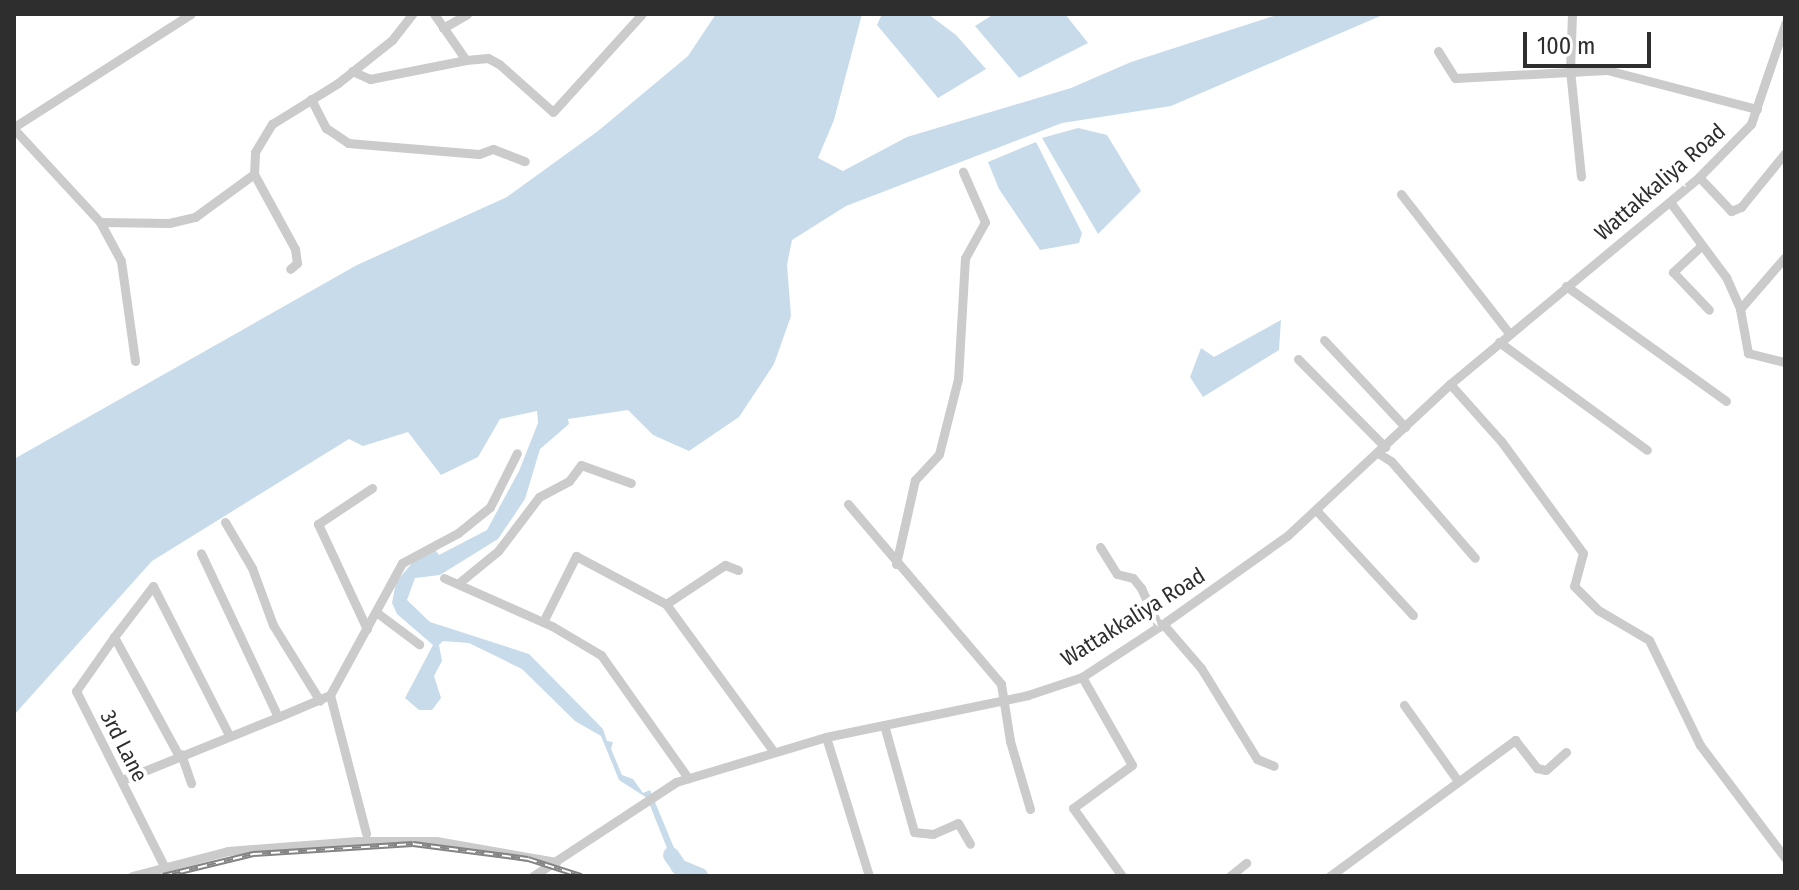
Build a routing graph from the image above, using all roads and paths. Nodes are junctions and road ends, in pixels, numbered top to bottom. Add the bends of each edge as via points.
1 (191, 14) edge
2 (412, 14) edge
3 (434, 14) edge
4 (467, 14) edge
5 (642, 14) edge
6 (1572, 14) edge
7 (1785, 24) edge
8 (443, 28) junction
9 (1438, 51) dead end
10 (466, 60) junction
11 (1570, 70) junction
12 (352, 71) junction
13 (311, 99) junction
14 (1757, 109) junction
15 (14, 128) edge
16 (1785, 153) edge
17 (525, 161) dead end
18 (963, 172) dead end
19 (254, 174) junction
20 (1581, 176) dead end
21 (1699, 177) junction
22 (1401, 194) dead end
23 (1670, 202) junction
24 (100, 222) junction
25 (1702, 245) junction
26 (1785, 257) edge
27 (290, 269) dead end
28 (1566, 286) junction
29 (1740, 309) junction
30 (1709, 310) dead end
31 (1509, 333) junction
32 (1324, 340) dead end
33 (1499, 342) junction
34 (1298, 359) dead end
35 (135, 361) dead end
36 (1785, 362) edge
37 (1450, 384) junction
38 (1726, 401) dead end
39 (1405, 427) junction
40 (1381, 450) junction
41 (1647, 450) dead end
42 (517, 453) dead end
43 (631, 483) dead end
44 (372, 488) dead end
45 (848, 504) dead end
46 (1316, 510) junction
47 (225, 522) dead end
48 (1100, 547) dead end
49 (201, 553) dead end
50 (1475, 558) dead end
51 (896, 564) junction
52 (738, 570) dead end
53 (444, 578) dead end
54 (462, 583) junction
55 (666, 604) junction
56 (376, 612) junction
57 (1413, 615) dead end
58 (543, 622) junction
59 (1161, 626) junction
60 (367, 629) junction
61 (114, 637) junction
62 (419, 644) dead end
63 (1082, 677) junction
64 (330, 695) junction
65 (1003, 699) junction
66 (320, 701) junction
67 (1404, 705) dead end
68 (278, 717) junction
69 (884, 725) junction
70 (229, 735) junction
71 (826, 737) junction
72 (773, 751) junction
73 (1566, 752) dead end
74 (180, 755) junction
75 (1274, 766) dead end
76 (688, 778) junction
77 (122, 780) junction
78 (1458, 781) junction
79 (191, 783) dead end
80 (1030, 809) dead end
81 (366, 833) dead end
82 (970, 844) dead end
83 (1785, 858) edge
84 (556, 862) junction
85 (1246, 863) dead end
86 (167, 871) edge
87 (132, 876) edge
88 (533, 876) edge
89 (869, 876) edge
90 (1122, 876) edge
91 (1230, 876) edge
92 (1330, 876) edge

1 - 15 street
2 - 12 street via 392,40
3 - 8 street
4 - 8 street
5 - 10 street via 553,112 499,64 488,58
6 - 11 street
7 - 14 street, Wattakkaliya Road
8 - 10 street
9 - 11 street via 1455,78
10 - 12 street via 370,79
11 - 14 street via 1607,70
11 - 20 street
12 - 13 street
13 - 17 street via 326,128 348,143 479,154 493,149
13 - 19 street via 262,135
14 - 21 street, Wattakkaliya Road via 1748,130
15 - 24 street
16 - 21 street via 1741,207 1731,211
18 - 51 street via 985,222 965,258 958,379 939,454 915,480
19 - 24 street via 195,217 169,223
19 - 27 street via 295,249 297,263
21 - 23 street, Wattakkaliya Road
22 - 31 street
23 - 25 street
23 - 28 street, Wattakkaliya Road
24 - 35 street via 121,261
25 - 29 street via 1726,277
25 - 30 street via 1673,272
26 - 29 street
28 - 31 street, Wattakkaliya Road
28 - 38 street
29 - 36 street via 1748,353
31 - 33 street, Wattakkaliya Road
32 - 39 street
33 - 37 street, Wattakkaliya Road
33 - 41 street
34 - 40 street
37 - 39 street, Wattakkaliya Road
37 - 83 street via 1501,441 1583,553 1574,586 1598,610 1649,640 1700,745
39 - 40 street, Wattakkaliya Road
40 - 46 street, Wattakkaliya Road
40 - 50 street
42 - 56 street via 490,507 458,533 402,563
43 - 54 street via 581,465 569,481 539,497 498,551
44 - 60 street via 318,524
45 - 51 street
46 - 57 street
46 - 59 street, Wattakkaliya Road
47 - 66 street via 252,568 273,625
48 - 59 street via 1117,574 1133,578 1141,588
49 - 68 street
51 - 65 street via 965,637 1001,684
52 - 55 street via 725,565
53 - 54 street
54 - 58 street
55 - 58 street via 576,556
55 - 72 street
56 - 60 street
56 - 62 street
58 - 76 street via 601,655
59 - 63 street, Wattakkaliya Road
59 - 75 street via 1201,668 1257,759
60 - 64 street
61 - 70 street via 153,586
61 - 74 street
61 - 77 street, 3rd Lane via 76,691
63 - 65 street, Wattakkaliya Road
63 - 90 street via 1132,765 1073,808
64 - 66 street
64 - 81 street
65 - 69 street, Wattakkaliya Road
65 - 80 street
66 - 68 street
67 - 78 street
68 - 70 street
69 - 71 street, Wattakkaliya Road
69 - 82 street via 914,832 933,834 958,823
70 - 74 street
71 - 72 street, Wattakkaliya Road
71 - 89 street
72 - 76 street, Wattakkaliya Road
73 - 78 street via 1552,767 1537,768 1515,740
74 - 77 street
74 - 79 street
76 - 84 street, Wattakkaliya Road
77 - 86 street, 3rd Lane
78 - 92 street
84 - 86 street via 436,841 358,841 228,851
84 - 88 street, Wattakkaliya Road
85 - 91 street
86 - 87 street

